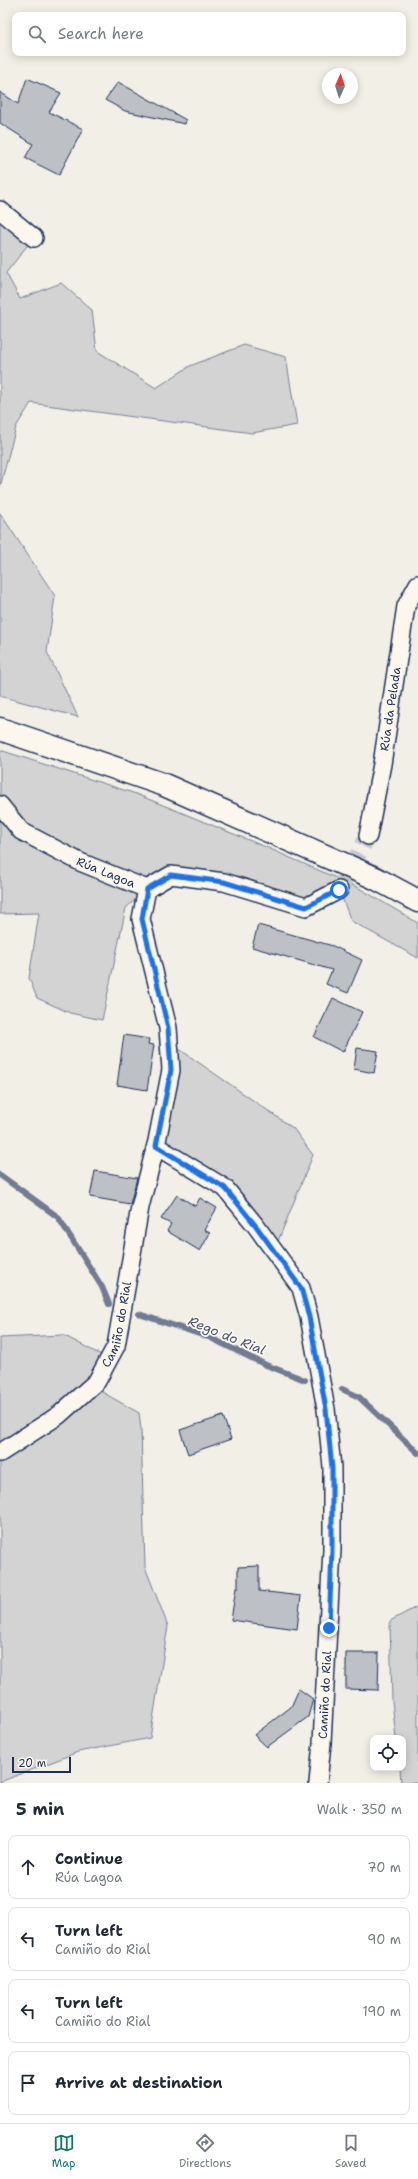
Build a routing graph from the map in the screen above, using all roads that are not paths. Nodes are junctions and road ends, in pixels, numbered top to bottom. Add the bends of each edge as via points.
1 (0, 210) edge
2 (34, 238) dead end
3 (418, 584) edge
4 (0, 729) edge
5 (0, 805) edge
6 (368, 836) tunnel mouth
7 (147, 889) junction
8 (339, 890) tunnel mouth
9 (418, 901) edge
10 (156, 1146) junction
11 (0, 1453) edge
12 (318, 1783) edge

1 - 2 street
3 - 6 street, Rúa da Pelada via 406,606 382,764
4 - 9 main road via 162,784 376,878
5 - 7 street, Rúa Lagoa via 21,831 80,862
7 - 8 street, Rúa Lagoa via 171,875 224,882 306,907
7 - 10 street, Camiño do Rial via 142,919 168,1028 171,1070
10 - 11 street, Camiño do Rial via 140,1207 116,1346 97,1381 59,1415
10 - 12 street, Camiño do Rial via 225,1188 301,1288 309,1317 326,1409 332,1468 332,1557 323,1735

